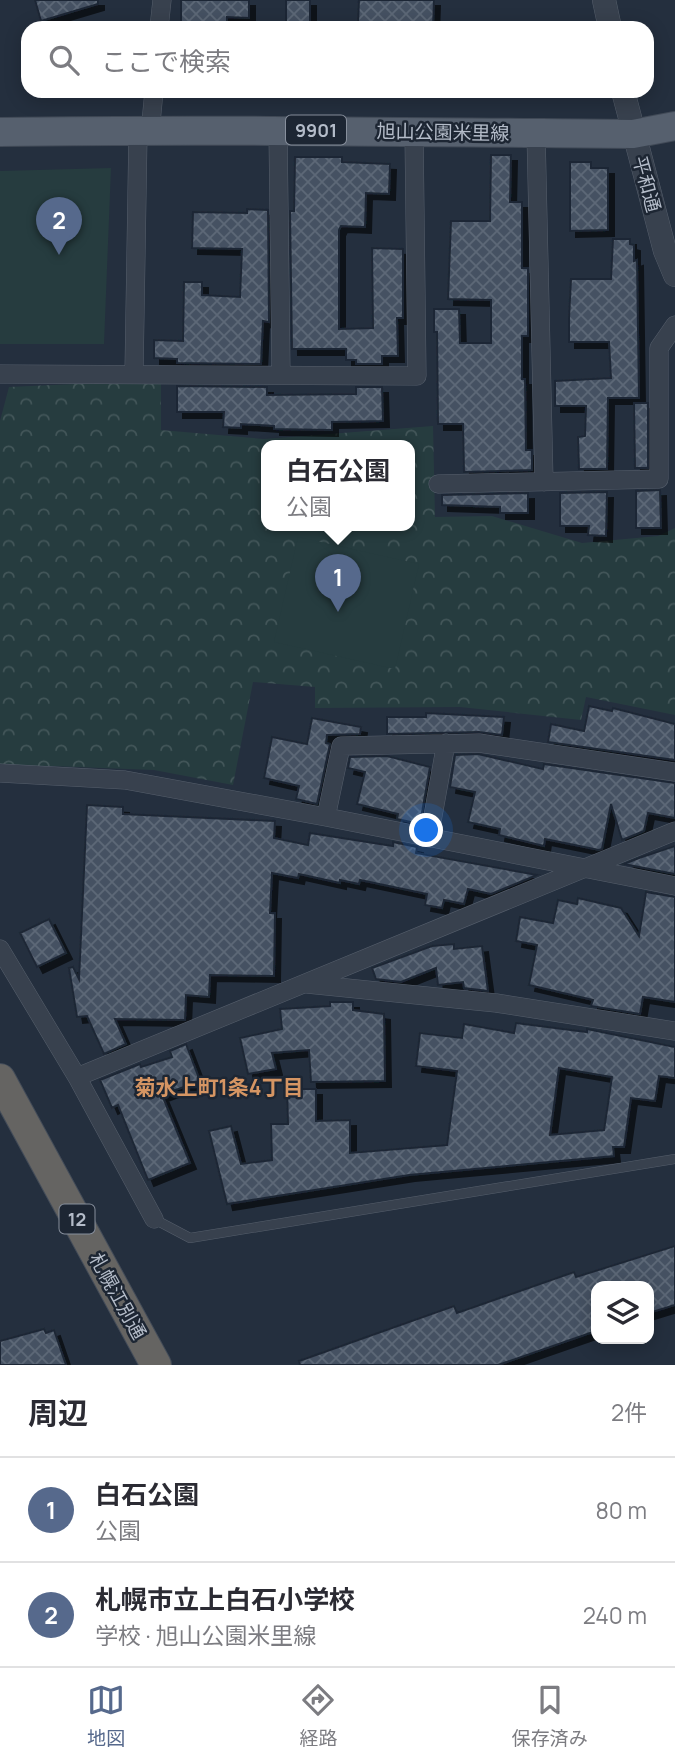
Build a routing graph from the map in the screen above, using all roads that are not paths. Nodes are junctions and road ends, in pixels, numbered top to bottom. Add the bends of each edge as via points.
1 (162, 0) edge
2 (604, 0) edge
3 (160, 21) edge
4 (608, 21) edge
5 (152, 98) edge
6 (625, 98) edge
7 (675, 126) edge
8 (278, 129) junction
9 (0, 132) edge
10 (414, 132) junction
11 (144, 133) junction
12 (536, 133) junction
13 (633, 134) junction
14 (675, 275) edge
15 (675, 325) edge
16 (134, 373) junction
17 (0, 374) edge
18 (281, 374) junction
19 (544, 482) junction
20 (438, 484) dead end
21 (446, 743) junction
22 (675, 772) edge
23 (0, 773) edge
24 (326, 817) junction
25 (675, 831) edge
26 (429, 838) junction
27 (583, 869) junction
28 (675, 886) edge
29 (0, 949) edge
30 (302, 983) junction
31 (675, 1031) edge
32 (77, 1077) junction
33 (0, 1079) edge
34 (675, 1159) edge
35 (154, 1219) joint
36 (155, 1362) edge

1 - 3 street
2 - 4 street
5 - 11 street
6 - 13 street, 平和通
7 - 13 main road, 旭山公園米里線 / 9901
8 - 10 main road, 旭山公園米里線 / 9901
8 - 11 main road, 旭山公園米里線 / 9901
8 - 18 street
9 - 11 main road, 旭山公園米里線 / 9901
10 - 12 main road, 旭山公園米里線 / 9901
10 - 18 street via 417,376
11 - 16 street
12 - 13 main road, 旭山公園米里線 / 9901
12 - 19 street
13 - 14 street, 平和通
15 - 19 street via 659,348 659,479
16 - 17 street
16 - 18 street
19 - 20 street
21 - 22 street via 479,743
21 - 24 street via 341,746
21 - 26 street
23 - 24 street via 125,780
24 - 26 street
25 - 27 street
26 - 27 street
27 - 28 street
27 - 30 street
29 - 32 street
30 - 31 street via 496,1003
30 - 32 street
32 - 35 street
33 - 36 highway, 札幌江別通 / 12
34 - 35 lane via 190,1238

